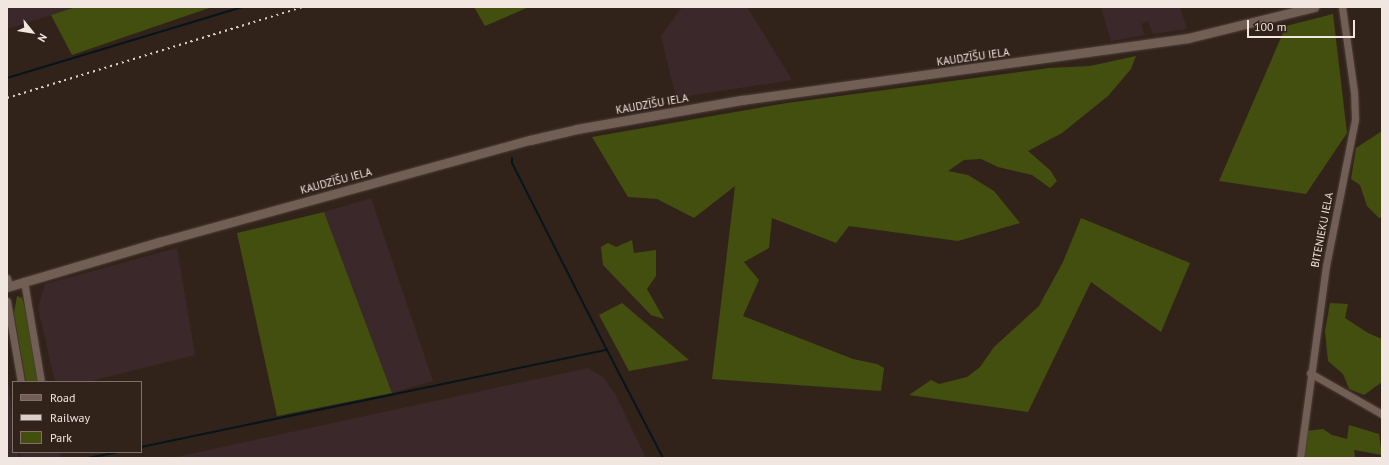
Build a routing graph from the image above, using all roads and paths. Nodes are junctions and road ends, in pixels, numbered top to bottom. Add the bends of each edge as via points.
1 (1314, 7) edge
2 (1342, 7) edge
3 (24, 281) junction
4 (8, 284) edge
5 (7, 301) edge
6 (1310, 373) junction
7 (21, 381) edge
8 (41, 381) edge
9 (1382, 414) edge
10 (1300, 458) edge

1 - 3 street, KAUDZĪŠU IELA via 1188,38 742,100 577,129 462,158
2 - 6 street, BITENIEKU IELA via 1354,92 1355,119 1326,266
3 - 4 street, KAUDZĪŠU IELA
3 - 8 street
5 - 7 street
6 - 9 street
6 - 10 street, BITENIEKU IELA

